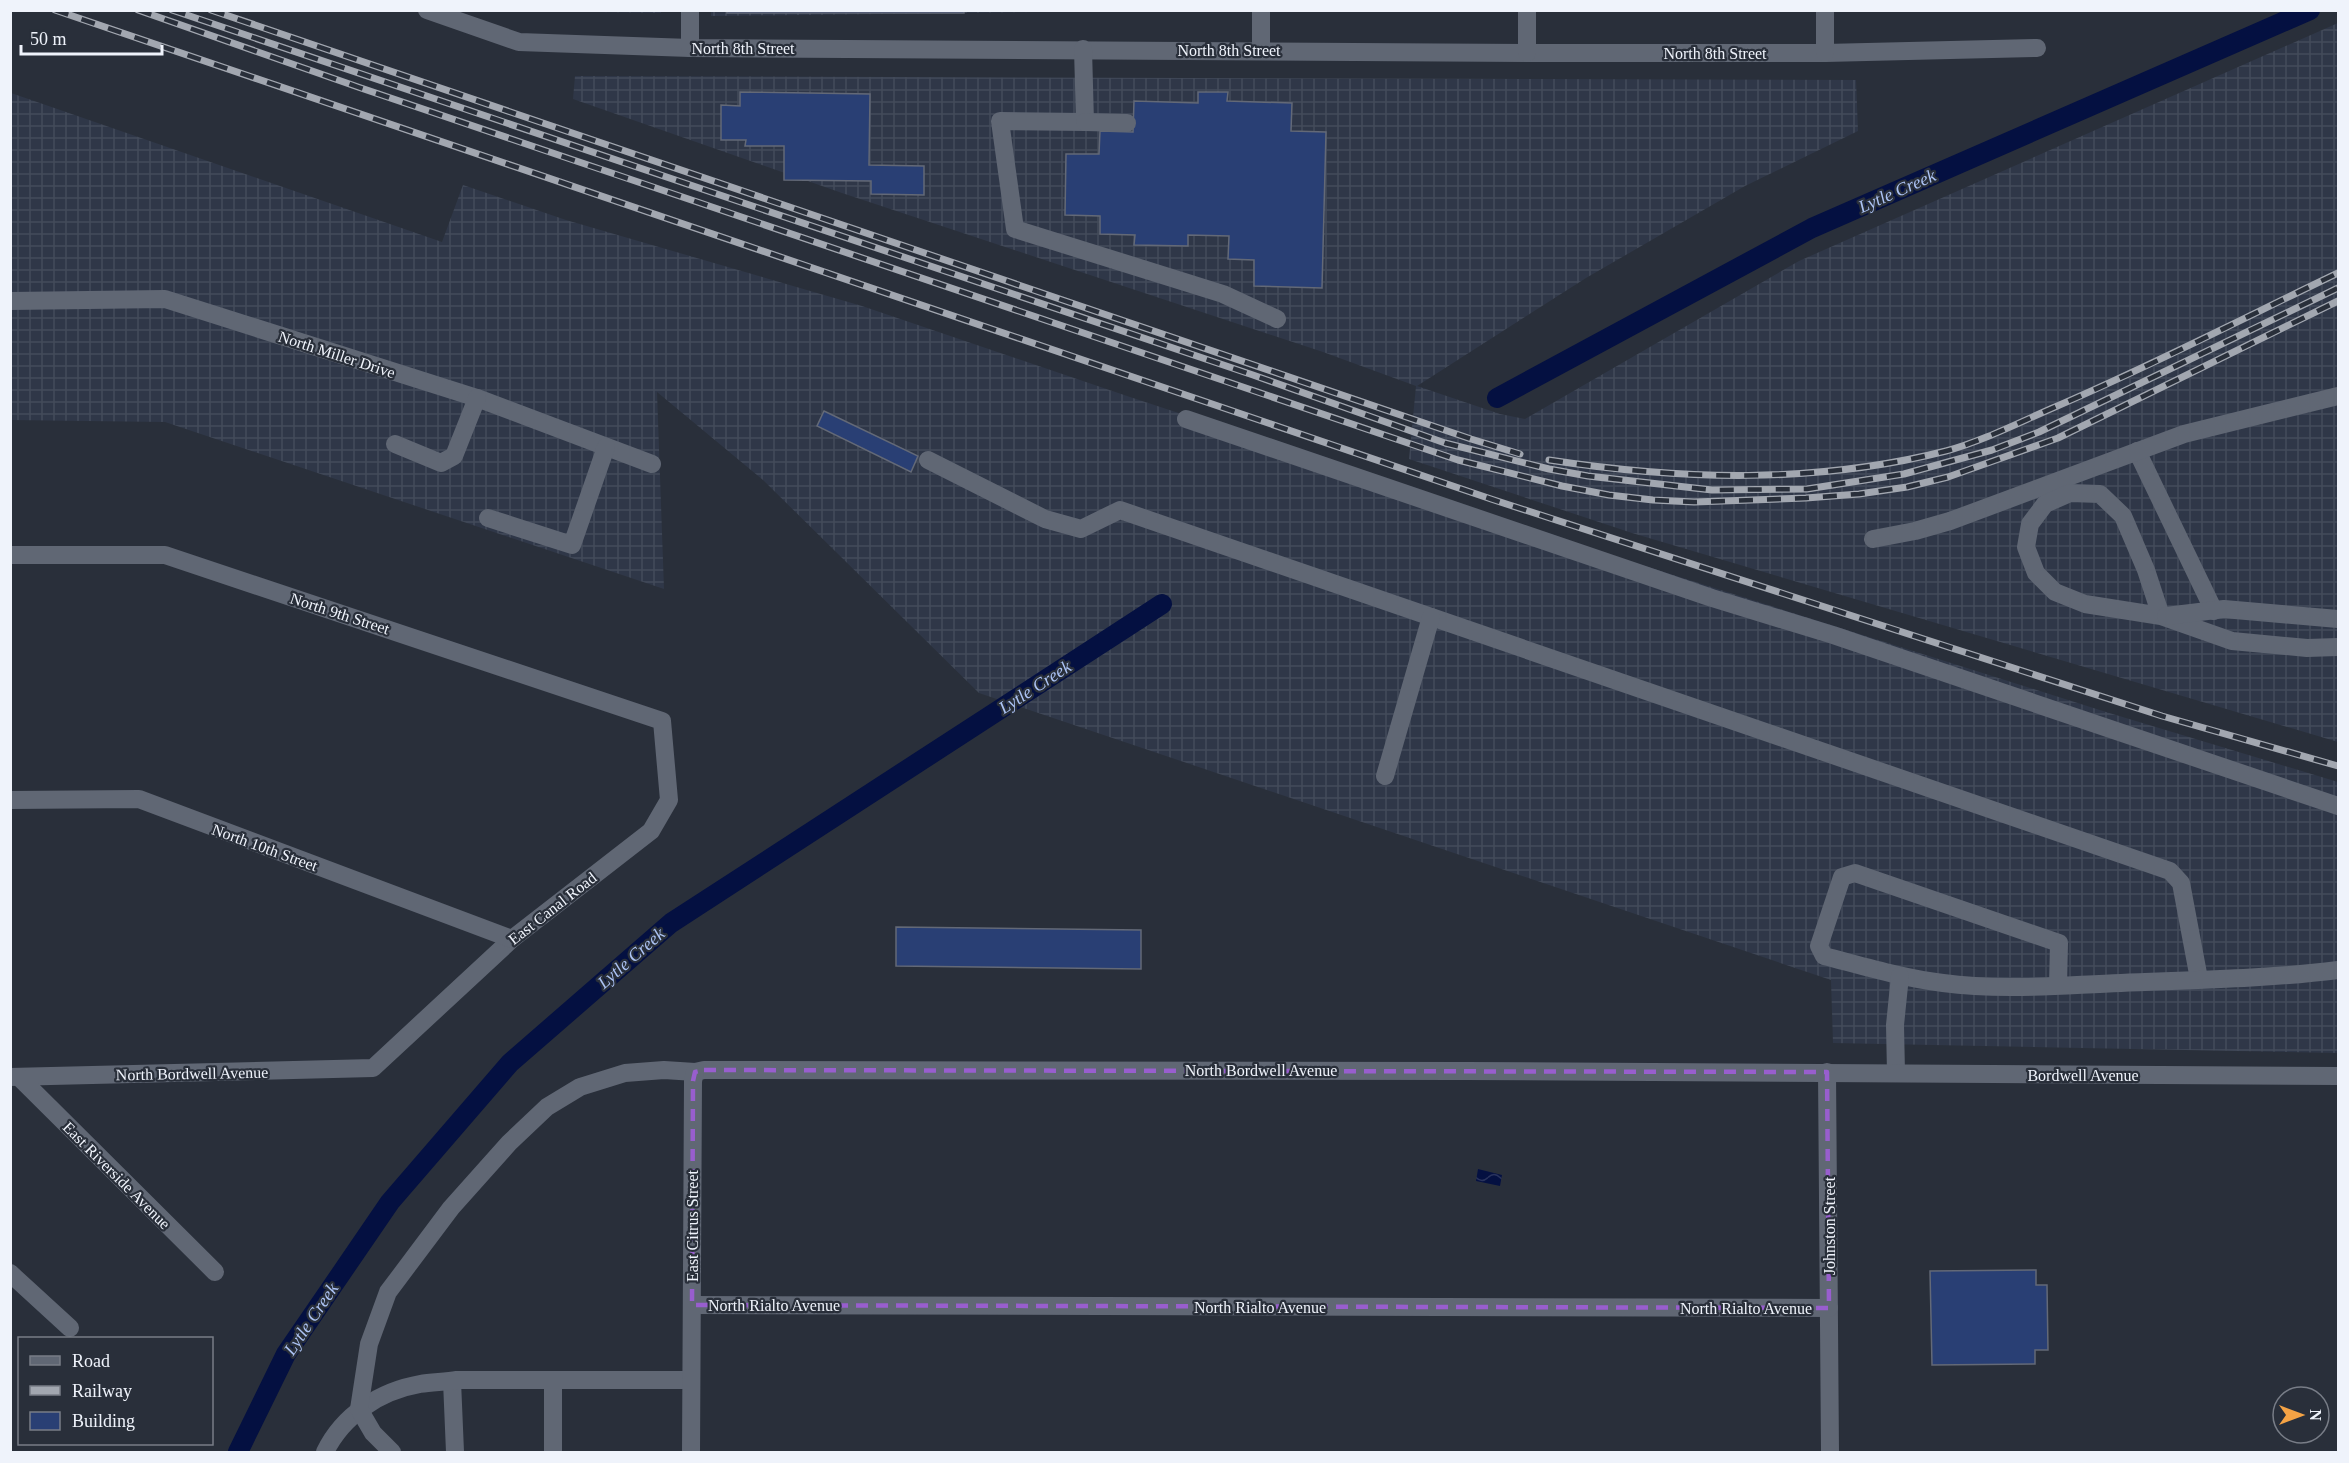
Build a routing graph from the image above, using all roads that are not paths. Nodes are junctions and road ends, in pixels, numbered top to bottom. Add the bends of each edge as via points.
1 (427, 10) edge
2 (690, 10) edge
3 (1261, 10) edge
4 (1527, 10) edge
5 (1825, 10) edge
6 (690, 48) junction
7 (2037, 48) dead end
8 (1083, 49) junction
9 (1261, 50) junction
10 (1527, 53) junction
11 (1825, 53) junction
12 (1085, 122) junction
13 (1127, 123) dead end
14 (10, 300) edge
15 (1277, 319) dead end
16 (2338, 396) edge
17 (477, 398) junction
18 (1186, 419) dead end
19 (395, 444) dead end
20 (606, 447) junction
21 (2137, 451) junction
22 (928, 460) dead end
23 (652, 464) dead end
24 (2054, 490) junction
25 (488, 518) dead end
26 (1873, 539) dead end
27 (10, 555) edge
28 (2214, 611) junction
29 (2161, 616) junction
30 (1431, 617) junction
31 (2338, 619) edge
32 (2338, 647) edge
33 (662, 721) joint
34 (1385, 776) dead end
35 (10, 800) edge
36 (2338, 806) edge
37 (512, 939) junction
38 (2338, 970) edge
39 (1900, 976) junction
40 (2199, 980) junction
41 (2058, 985) junction
42 (373, 1068) joint
43 (695, 1072) junction
44 (1827, 1072) junction
45 (1896, 1073) junction
46 (2338, 1076) edge
47 (15, 1077) edge
48 (215, 1272) dead end
49 (10, 1274) edge
50 (692, 1305) junction
51 (1829, 1308) junction
52 (70, 1328) dead end
53 (553, 1380) junction
54 (691, 1380) junction
55 (452, 1381) junction
56 (359, 1409) junction
57 (325, 1452) edge
58 (392, 1452) edge
59 (455, 1452) edge
60 (553, 1452) edge
61 (691, 1452) edge
62 (1830, 1452) edge

1 - 6 street, North 8th Street via 519,42
2 - 6 street
3 - 9 street
4 - 10 street
5 - 11 street
6 - 8 street, North 8th Street
7 - 11 street, North 8th Street
8 - 9 street, North 8th Street
8 - 12 street
9 - 10 street, North 8th Street
10 - 11 street, North 8th Street
12 - 13 street
12 - 15 street via 1000,121 1015,229 1222,294
14 - 17 street, North Miller Drive via 165,299
16 - 21 street via 2184,434
17 - 19 street via 454,456 441,463
17 - 20 street, North Miller Drive
18 - 36 street
20 - 23 street, North Miller Drive
20 - 25 street via 572,545
21 - 24 street
21 - 28 street
22 - 30 street via 1045,519 1081,529 1120,510
24 - 26 street via 1915,531
24 - 29 street via 2100,494 2123,516
24 - 29 street via 2030,524 2026,547 2036,573 2055,592 2085,604
27 - 33 street, North 9th Street via 165,555
28 - 29 street
28 - 31 street
29 - 32 street via 2232,641
30 - 34 street
30 - 40 street via 2170,871 2181,882
33 - 37 street, East Canal Road via 669,800 651,831
35 - 37 street, North 10th Street via 139,799
37 - 42 street, East Canal Road
38 - 40 street
39 - 41 street via 1972,986
39 - 41 street via 1824,956 1819,946 1842,877 1855,873 2059,943
39 - 45 street
40 - 41 street
42 - 47 street, North Bordwell Avenue
43 - 44 street, North Bordwell Avenue
43 - 50 street, East Citrus Street
43 - 56 street, North Bordwell Avenue via 625,1073 580,1087 547,1107 509,1143 451,1208 388,1292 369,1344
44 - 45 street, Bordwell Avenue
44 - 51 street, Johnston Street
45 - 46 street, Bordwell Avenue
47 - 48 street, East Riverside Avenue
49 - 52 street
50 - 51 street, North Rialto Avenue
50 - 54 street, East Citrus Street
51 - 62 street, Johnston Street
53 - 54 street
53 - 55 street
53 - 60 street
54 - 61 street, East Citrus Street
55 - 56 street via 419,1384 387,1393
55 - 59 street
56 - 57 street
56 - 58 street via 373,1433

